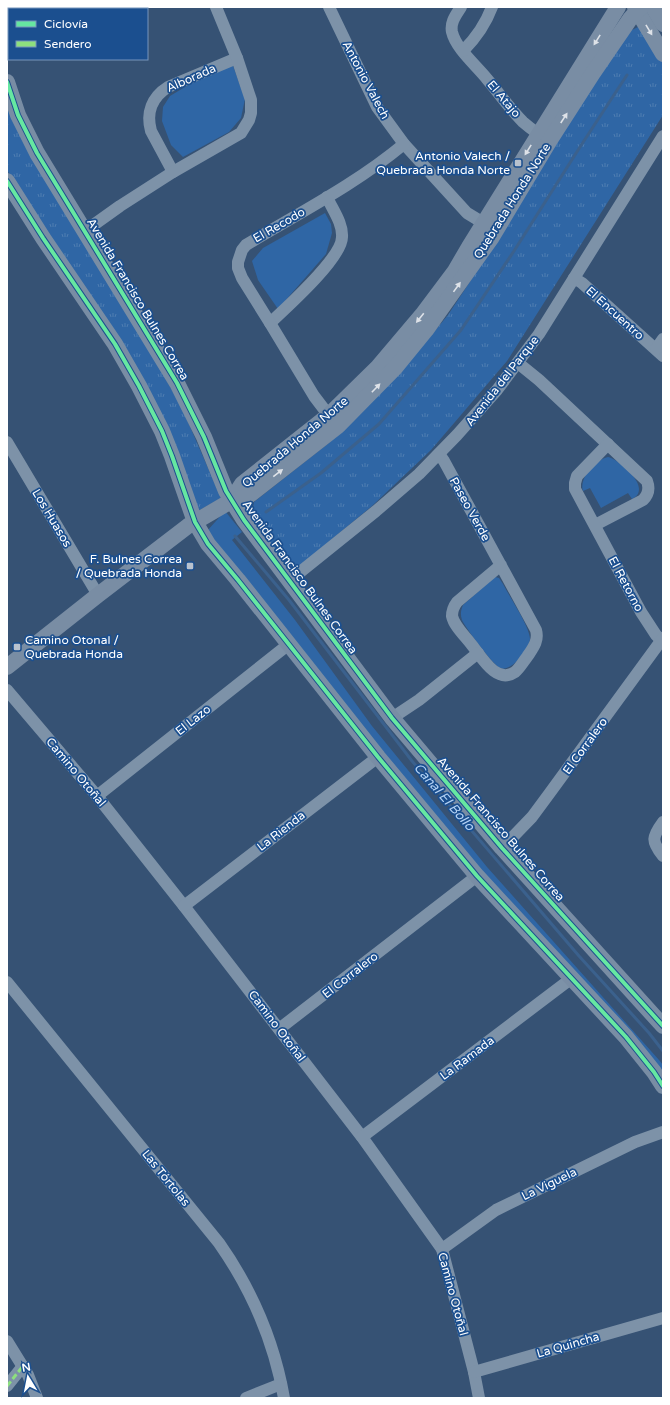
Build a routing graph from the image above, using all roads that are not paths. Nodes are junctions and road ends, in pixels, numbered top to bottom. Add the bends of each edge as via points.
1 (216, 7) edge
2 (329, 7) edge
3 (461, 7) edge
4 (492, 7) edge
5 (618, 7) edge
6 (653, 7) edge
7 (638, 8) edge
8 (663, 24) edge
9 (463, 51) junction
10 (663, 54) edge
11 (237, 58) junction
12 (7, 82) edge
13 (663, 136) edge
14 (544, 137) junction
15 (404, 144) junction
16 (173, 172) junction
17 (7, 181) edge
18 (327, 197) junction
19 (490, 227) junction
20 (85, 231) junction
21 (574, 278) junction
22 (270, 323) junction
23 (661, 348) edge
24 (518, 363) junction
25 (333, 421) junction
26 (7, 442) edge
27 (608, 444) junction
28 (439, 454) junction
29 (231, 501) junction
30 (195, 522) junction
31 (595, 525) junction
32 (501, 565) junction
33 (289, 581) junction
34 (98, 595) junction
35 (662, 639) edge
36 (289, 644) junction
37 (478, 653) junction
38 (7, 667) edge
39 (7, 690) edge
40 (392, 718) junction
41 (378, 757) junction
42 (97, 796) junction
43 (663, 822) edge
44 (502, 848) junction
45 (663, 856) edge
46 (477, 876) junction
47 (184, 906) junction
48 (572, 978) junction
49 (7, 982) edge
50 (663, 1026) edge
51 (280, 1029) junction
52 (663, 1086) edge
53 (663, 1132) edge
54 (362, 1137) junction
55 (442, 1249) junction
56 (663, 1318) edge
57 (7, 1341) edge
58 (23, 1366) junction
59 (474, 1372) junction
60 (281, 1384) junction
61 (7, 1386) edge
62 (37, 1398) edge
63 (246, 1398) edge
64 (284, 1398) edge
65 (479, 1398) edge

1 - 11 street
2 - 15 street, Antonio Valech via 377,107
3 - 9 street, El Atajo via 453,18 452,33
4 - 9 street via 471,43
5 -> 14 street, Quebrada Honda Norte
6 - 8 street
7 -> 10 street
14 -> 7 street, Quebrada Honda Norte
9 - 14 street, El Atajo via 523,122
11 - 16 street via 251,100 251,113 246,127 242,133
11 - 16 street, Alborada via 168,87 154,100 150,112 151,131
12 - 20 street, Avenida Francisco Bulnes Correa via 27,134
13 - 21 street, Avenida del Parque
14 - 19 street, Quebrada Honda Norte
15 - 18 street, El Recodo
15 - 19 street, Antonio Valech via 467,213
16 - 20 street
17 - 30 street via 140,386 162,431
18 - 22 street via 341,226 340,248 306,290
18 - 22 street, El Recodo via 246,245 239,256 240,273
19 - 25 street, Quebrada Honda Norte via 422,315
20 - 29 street, Avenida Francisco Bulnes Correa via 177,383 204,437
21 - 23 street, El Encuentro
21 - 24 street, Avenida del Parque
22 - 25 street, El Recodo via 314,396
24 - 27 street
24 - 28 street, Avenida del Parque via 475,416
25 - 29 street, Quebrada Honda Norte via 242,484
26 - 34 street, Los Huasos
27 - 31 street, El Retorno via 575,481 576,491
27 - 31 street via 645,479 648,490 643,500
28 - 32 street, Paseo Verde
28 - 33 street, Avenida del Parque via 392,497
29 - 30 street
29 - 33 street, Avenida Francisco Bulnes Correa
30 - 34 street
30 - 36 street via 208,544
31 - 35 street, El Retorno via 641,612 656,635
32 - 37 street, Paseo Verde via 457,602 453,609 454,620
32 - 37 street, Paseo Verde via 535,626 536,645 518,670 508,675 493,672
33 - 40 street, Avenida Francisco Bulnes Correa
34 - 38 street
35 - 44 street, El Corralero via 532,817
36 - 41 street
36 - 42 street, El Lazo
37 - 40 street
39 - 42 street, Camino Otoñal
40 - 44 street, Avenida Francisco Bulnes Correa
41 - 46 street
41 - 47 street, La Rienda
42 - 47 street, Camino Otoñal
43 - 45 street via 655,833 654,841
44 - 50 street, Avenida Francisco Bulnes Correa
46 - 48 street
46 - 51 street, El Corralero
47 - 51 street, Camino Otoñal
48 - 52 street via 626,1037
48 - 54 street, La Ramada
49 - 60 street, Las Tórtolas via 229,1257 264,1324
51 - 54 street, Camino Otoñal
53 - 55 street, La Viguela via 635,1142 496,1210
54 - 55 street, Camino Otoñal
55 - 59 street, Camino Otoñal
56 - 59 street, La Quincha
57 - 58 street
58 - 61 street
58 - 62 street
59 - 65 street, Camino Otoñal
60 - 63 street
60 - 64 street, Las Tórtolas

